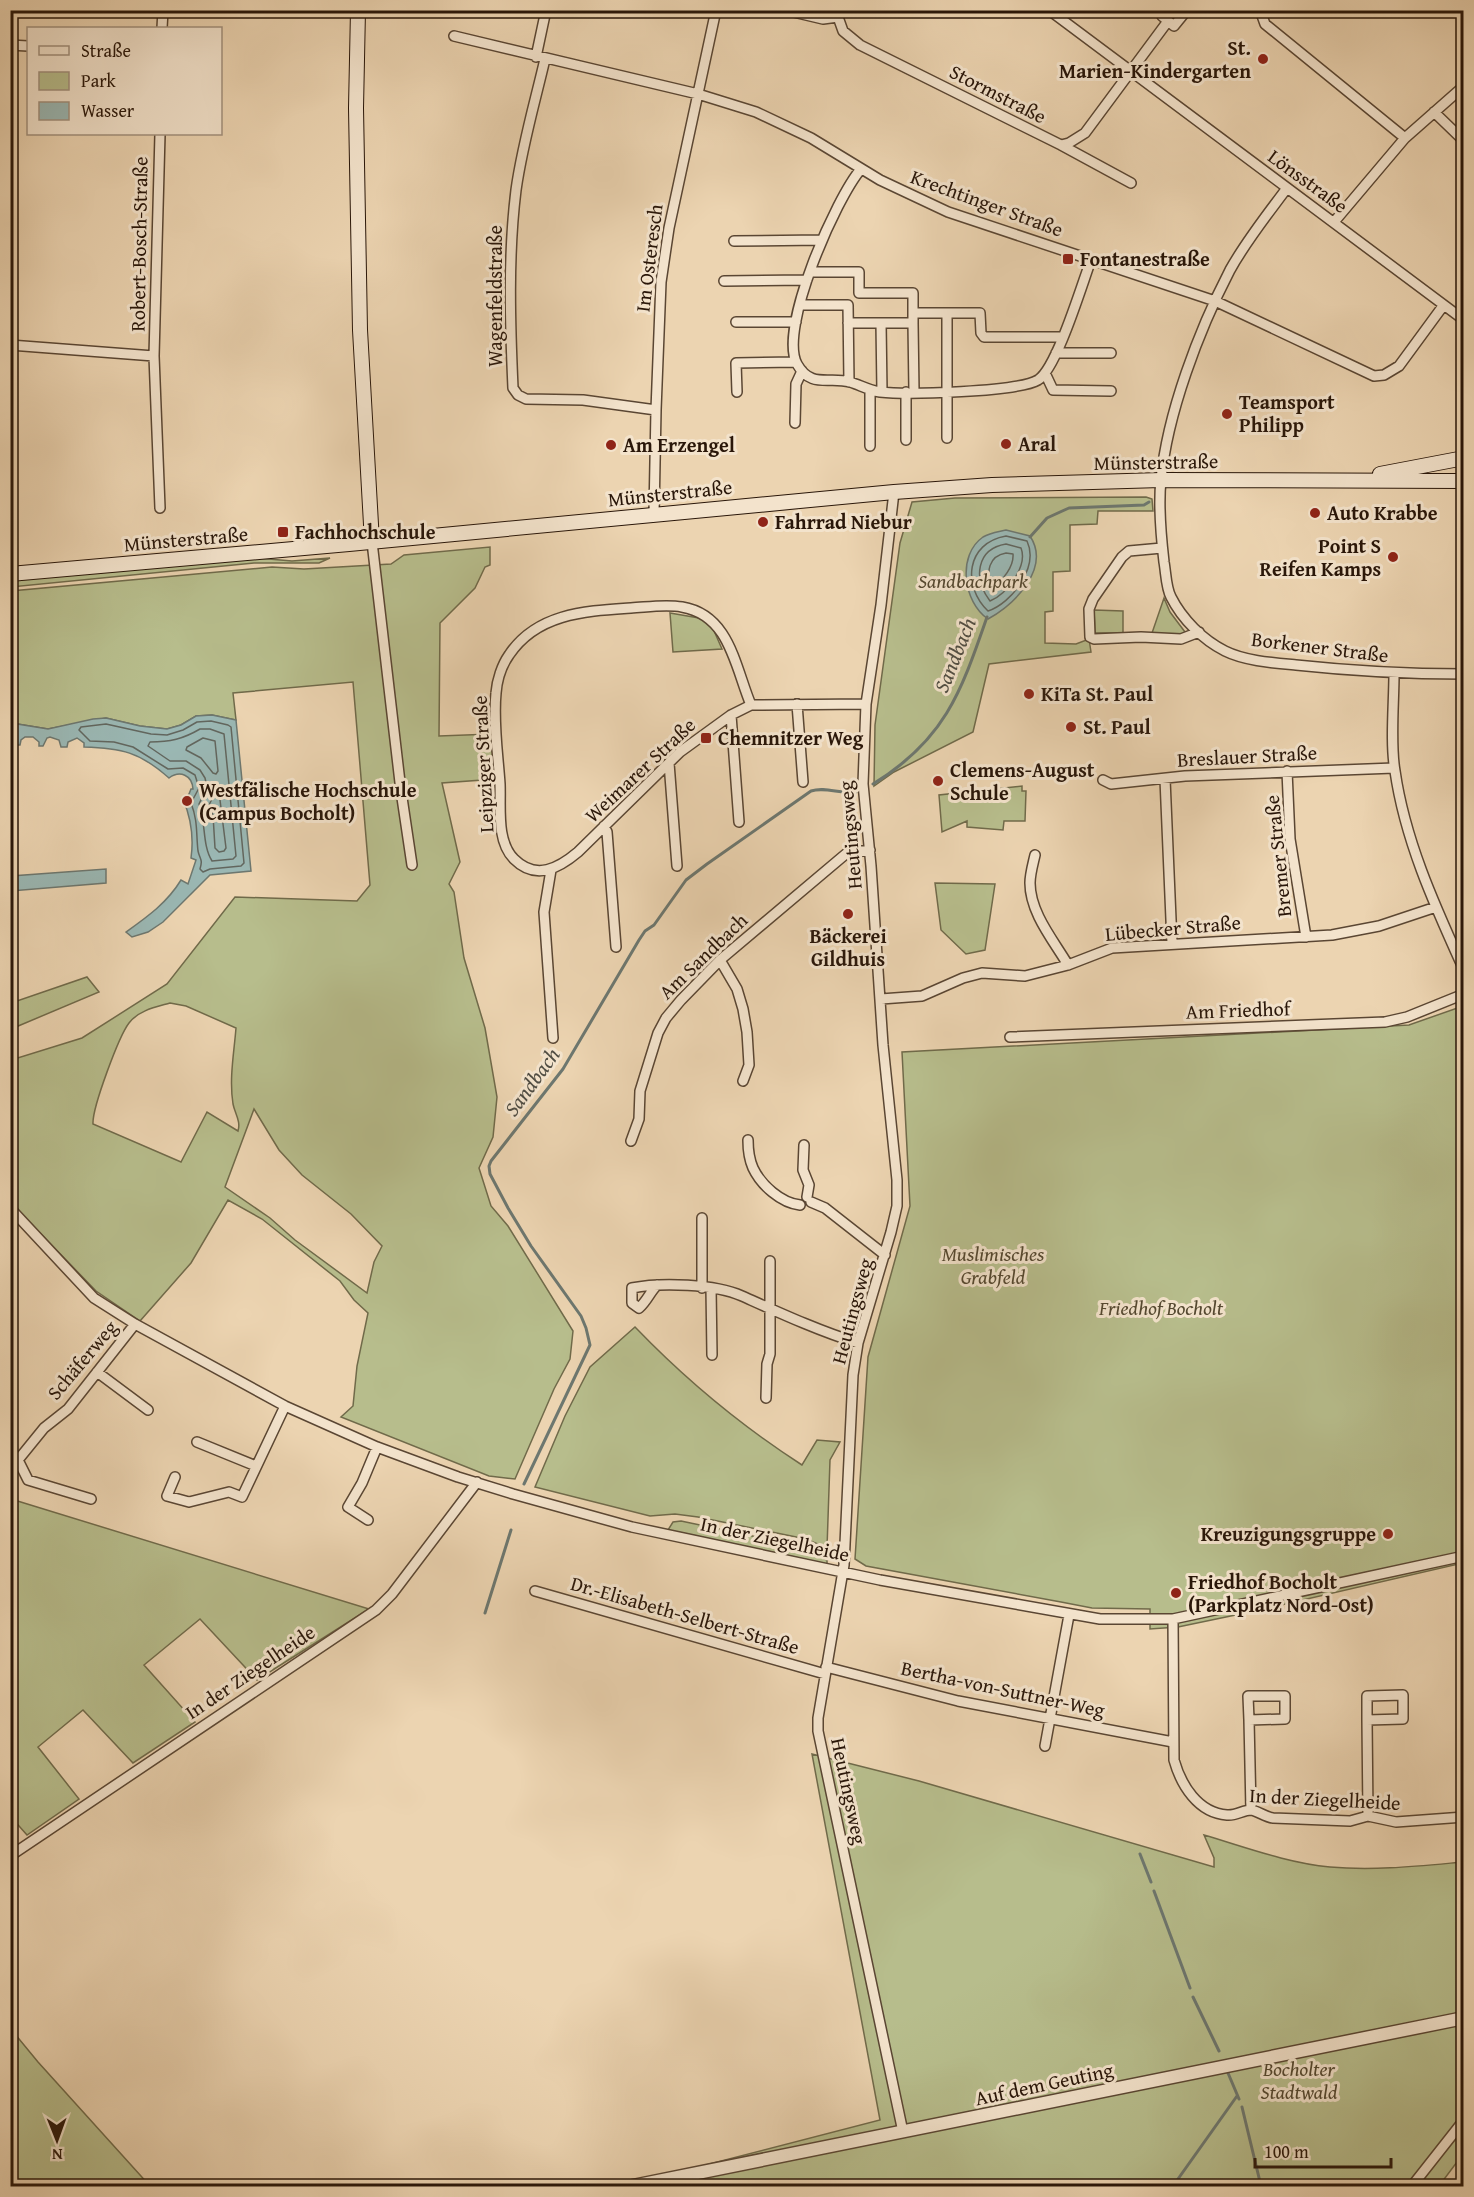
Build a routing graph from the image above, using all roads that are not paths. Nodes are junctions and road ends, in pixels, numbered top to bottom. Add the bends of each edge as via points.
1 (163, 10) edge
2 (358, 10) edge
3 (546, 10) edge
4 (716, 10) edge
5 (785, 10) edge
6 (1048, 10) edge
7 (1166, 10) edge
8 (1188, 10) edge
9 (1260, 10) edge
10 (838, 14) edge
11 (1168, 21) junction
12 (162, 27) edge
13 (454, 36) dead end
14 (10, 45) edge
15 (27, 46) edge
16 (541, 58) junction
17 (1131, 72) junction
18 (1464, 86) edge
19 (698, 94) junction
20 (1434, 112) junction
21 (160, 135) edge
22 (1406, 138) junction
23 (1464, 141) edge
24 (1061, 145) junction
25 (861, 169) junction
26 (1131, 183) dead end
27 (1287, 188) junction
28 (1334, 222) junction
29 (822, 240) junction
30 (734, 241) dead end
31 (1091, 260) junction
32 (809, 276) junction
33 (724, 281) dead end
34 (1215, 301) junction
35 (801, 305) junction
36 (1443, 306) junction
37 (947, 313) junction
38 (913, 318) junction
39 (1464, 320) edge
40 (736, 322) dead end
41 (796, 322) junction
42 (848, 323) junction
43 (881, 323) junction
44 (1062, 337) junction
45 (10, 345) edge
46 (1056, 353) junction
47 (1111, 353) dead end
48 (154, 356) junction
49 (796, 362) junction
50 (802, 371) junction
51 (1045, 373) junction
52 (849, 382) junction
53 (870, 390) junction
54 (1111, 391) dead end
55 (737, 392) dead end
56 (882, 392) junction
57 (910, 392) junction
58 (948, 392) junction
59 (656, 410) junction
60 (795, 423) dead end
61 (947, 438) dead end
62 (906, 440) dead end
63 (870, 446) dead end
64 (1464, 459) edge
65 (1335, 479) junction
66 (1161, 480) junction
67 (1464, 481) edge
68 (894, 492) junction
69 (160, 508) dead end
70 (654, 514) junction
71 (372, 542) junction
72 (1162, 548) junction
73 (10, 574) edge
74 (1199, 632) junction
75 (1394, 674) junction
76 (1464, 674) edge
77 (797, 704) junction
78 (866, 704) junction
79 (751, 705) junction
80 (731, 715) junction
81 (669, 763) junction
82 (1394, 768) junction
83 (1287, 771) junction
84 (1165, 779) junction
85 (1102, 780) dead end
86 (803, 782) dead end
87 (739, 822) dead end
88 (604, 826) junction
89 (870, 850) junction
90 (1035, 855) dead end
91 (412, 865) dead end
92 (677, 866) dead end
93 (551, 870) junction
94 (1436, 907) junction
95 (1306, 937) junction
96 (1172, 943) junction
97 (616, 947) dead end
98 (720, 960) junction
99 (1068, 965) junction
100 (1464, 970) edge
101 (1464, 994) edge
102 (881, 999) junction
103 (1010, 1037) dead end
104 (553, 1038) dead end
105 (742, 1081) dead end
106 (748, 1140) dead end
107 (631, 1141) dead end
108 (804, 1145) dead end
109 (809, 1200) junction
110 (10, 1208) edge
111 (702, 1218) dead end
112 (885, 1255) junction
113 (770, 1262) dead end
114 (657, 1285) dead end
115 (707, 1288) junction
116 (771, 1309) junction
117 (135, 1324) junction
118 (858, 1343) junction
119 (712, 1355) dead end
120 (97, 1372) junction
121 (766, 1398) dead end
122 (285, 1406) junction
123 (148, 1410) dead end
124 (197, 1442) dead end
125 (377, 1447) junction
126 (256, 1466) junction
127 (175, 1477) dead end
128 (458, 1477) joint
129 (477, 1482) junction
130 (91, 1498) dead end
131 (368, 1520) dead end
132 (1464, 1556) edge
133 (843, 1572) junction
134 (535, 1591) dead end
135 (1069, 1615) junction
136 (1173, 1619) junction
137 (825, 1671) junction
138 (1050, 1719) junction
139 (1249, 1720) junction
140 (1367, 1720) junction
141 (1173, 1742) junction
142 (1045, 1746) dead end
143 (1251, 1810) junction
144 (1368, 1816) junction
145 (1464, 1817) edge
146 (10, 1856) edge
147 (1464, 2018) edge
148 (1464, 2120) edge
149 (903, 2132) junction
150 (633, 2187) edge
151 (1412, 2187) edge

1 - 12 street
2 - 71 main road via 359,308
3 - 16 street, Wagenfeldstraße
4 - 19 street, Im Osteresch
5 - 10 street, Stormstraße via 823,19
6 - 17 street, Lönsstraße
7 - 11 street via 1162,16
8 - 11 street via 1174,26
9 - 22 street via 1265,24
10 - 24 street, Stormstraße via 843,31 860,45
11 - 17 street
13 - 16 street, Krechtinger Straße
14 - 15 street
16 - 19 street, Krechtinger Straße
16 - 59 street, Wagenfeldstraße via 512,227 513,388 526,399 584,400
17 - 24 street, Stormstraße via 1085,133
17 - 27 street, Lönsstraße
18 - 20 street
19 - 25 street, Krechtinger Straße via 785,124
19 - 59 street, Im Osteresch via 661,282
20 - 22 street
20 - 23 street
21 - 48 street, Robert-Bosch-Straße
22 - 28 street
24 - 26 street
25 - 29 street
25 - 31 street, Krechtinger Straße via 948,212
27 - 28 street, Lönsstraße
27 - 34 street, Borkener Straße via 1242,250
28 - 36 street, Lönsstraße
29 - 30 street
29 - 32 street
31 - 34 street, Krechtinger Straße
31 - 44 street
32 - 33 street
32 - 35 street
32 - 38 street via 859,272 860,293 913,292
34 - 36 street, Krechtinger Straße via 1374,376 1399,366
34 - 66 street, Borkener Straße via 1176,408
35 - 41 street
35 - 42 street via 848,305
36 - 39 street, Lönsstraße
37 - 38 street
37 - 44 street via 980,313 984,337
37 - 58 street
38 - 43 street
38 - 57 street
40 - 41 street
41 - 49 street
42 - 43 street
42 - 52 street
43 - 56 street
44 - 46 street
45 - 48 street, Robert-Bosch-Straße
46 - 47 street
46 - 51 street
48 - 69 street, Robert-Bosch-Straße
49 - 50 street
49 - 55 street via 736,363
50 - 52 street via 812,379
50 - 60 street via 796,384
51 - 54 street via 1053,390
51 - 58 street via 1028,383
52 - 53 street
53 - 56 street
53 - 63 street
56 - 57 street
57 - 58 street
57 - 62 street
58 - 61 street
59 - 70 street, Im Osteresch
64 - 65 main road, Münsterstraße
65 - 66 main road, Münsterstraße
65 - 67 main road, Münsterstraße
66 - 68 main road, Münsterstraße
66 - 72 street, Borkener Straße
68 - 70 main road, Münsterstraße
68 - 78 street, Heutingsweg
70 - 71 main road, Münsterstraße
71 - 73 main road, Münsterstraße
71 - 91 street
72 - 74 street, Borkener Straße via 1169,595
72 - 74 street via 1130,551 1122,558 1093,599 1089,609 1090,637 1181,639
74 - 75 street, Borkener Straße via 1227,652 1251,658
75 - 76 street, Borkener Straße
75 - 82 street
77 - 78 street, Weimarer Straße
77 - 79 street, Weimarer Straße
77 - 86 street
78 - 89 street, Heutingsweg via 863,784
79 - 80 street, Weimarer Straße
79 - 93 street, Leipziger Straße via 725,635 701,613 657,606 581,612 553,619 527,634 507,659 496,690 503,839 514,859 523,865
80 - 81 street, Weimarer Straße
80 - 87 street
81 - 88 street, Weimarer Straße
81 - 92 street
82 - 83 street, Breslauer Straße
82 - 94 street via 1404,821
83 - 84 street, Breslauer Straße
83 - 95 street, Bremer Straße via 1290,839
84 - 85 street, Breslauer Straße via 1111,784
84 - 96 street
88 - 93 street, Weimarer Straße via 564,864
88 - 97 street
89 - 98 street, Am Sandbach via 847,853
89 - 102 street, Heutingsweg
90 - 99 street via 1031,893 1045,928
93 - 104 street via 544,912
94 - 95 street, Lübecker Straße via 1358,932
94 - 100 street
95 - 96 street, Lübecker Straße
96 - 99 street, Lübecker Straße via 1112,948
98 - 105 street via 737,989 743,1009 749,1065
98 - 107 street, Am Sandbach via 681,1000 658,1033 640,1091 639,1119
99 - 102 street, Lübecker Straße via 1025,976 982,973 922,996
101 - 103 street, Am Friedhof via 1385,1022
102 - 112 street, Heutingsweg via 897,1180 897,1206
106 - 109 street via 752,1167 759,1179 790,1204 800,1205 801,1198
108 - 109 street via 803,1170
109 - 112 street
110 - 117 street, Schäferweg via 94,1299
111 - 115 street
112 - 118 street, Heutingsweg
113 - 116 street
114 - 115 street
115 - 116 street
115 - 119 street
116 - 118 street
116 - 121 street
117 - 120 street, Schäferweg
117 - 122 street, Schäferweg
118 - 133 street, Heutingsweg
120 - 123 street
120 - 130 street, Schäferweg via 68,1409 44,1428 18,1460 28,1480
122 - 125 street, Schäferweg
122 - 126 street
124 - 126 street
125 - 128 street, Schäferweg
125 - 131 street via 348,1507
126 - 127 street via 242,1497 229,1492 189,1502 167,1496
128 - 129 street, In der Ziegelheide
129 - 133 street, In der Ziegelheide via 632,1527
129 - 146 street, In der Ziegelheide via 376,1610
132 - 136 street, In der Ziegelheide
133 - 135 street, In der Ziegelheide
133 - 137 street, Heutingsweg
134 - 137 street, Dr.-Elisabeth-Selbert-Straße
135 - 136 street, In der Ziegelheide
135 - 138 street
136 - 141 street, In der Ziegelheide
137 - 138 street, Bertha-von-Suttner-Weg
137 - 149 street, Heutingsweg via 818,1731
138 - 141 street, Bertha-von-Suttner-Weg
138 - 142 street
139 - 139 street via 1248,1696 1285,1696 1285,1719
139 - 143 street
140 - 140 street via 1366,1696 1403,1695 1403,1719
140 - 144 street
141 - 143 street, In der Ziegelheide via 1179,1778 1197,1802 1227,1815
143 - 144 street, In der Ziegelheide via 1266,1817 1318,1820 1350,1821
144 - 145 street, In der Ziegelheide via 1396,1822
147 - 149 street, Auf dem Geuting
148 - 151 street
149 - 150 street, Auf dem Geuting

